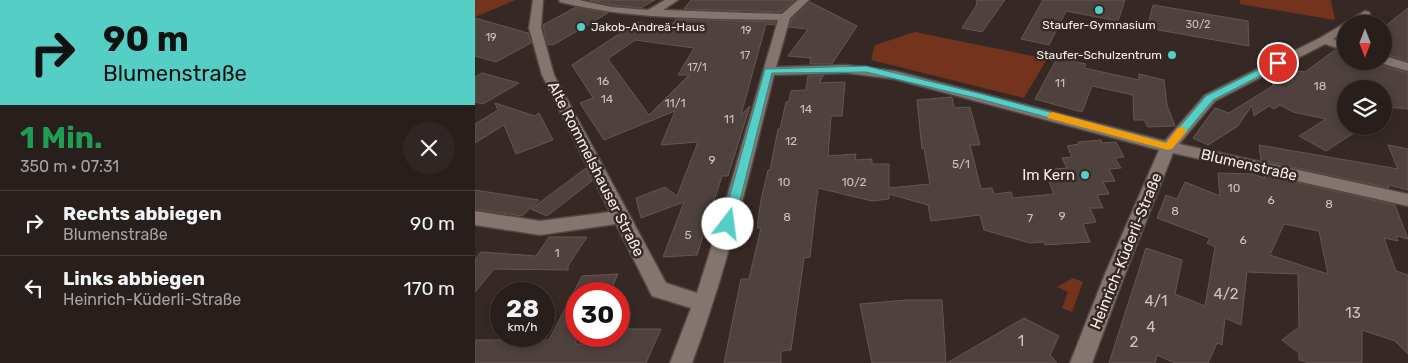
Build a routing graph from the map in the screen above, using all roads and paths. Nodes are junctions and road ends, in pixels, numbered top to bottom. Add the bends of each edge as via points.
1 (673, 0) edge
2 (804, 0) edge
3 (567, 1) edge
4 (543, 7) edge
5 (651, 14) junction
6 (785, 17) junction
7 (1337, 32) edge
8 (1324, 40) junction
9 (1337, 45) edge
10 (1393, 63) edge
11 (1408, 68) edge
12 (769, 70) junction
13 (1168, 147) junction
14 (1408, 200) edge
15 (621, 217) junction
16 (475, 218) edge
17 (703, 303) junction
18 (681, 363) edge
19 (1081, 363) edge

1 - 5 street
2 - 6 street
3 - 4 street
3 - 5 street
4 - 15 street, Alte Rommelshauser Straße via 535,28 548,75
5 - 6 street
6 - 12 street
7 - 8 street, Heinrich-Küderli-Straße
8 - 9 street
8 - 13 street, Heinrich-Küderli-Straße via 1210,98
10 - 11 street
12 - 13 street, Blumenstraße via 866,69
12 - 17 street via 728,224
13 - 14 street, Blumenstraße
13 - 19 street, Heinrich-Küderli-Straße
15 - 16 street via 540,228
15 - 17 street, Alte Rommelshauser Straße via 659,290
17 - 18 street

